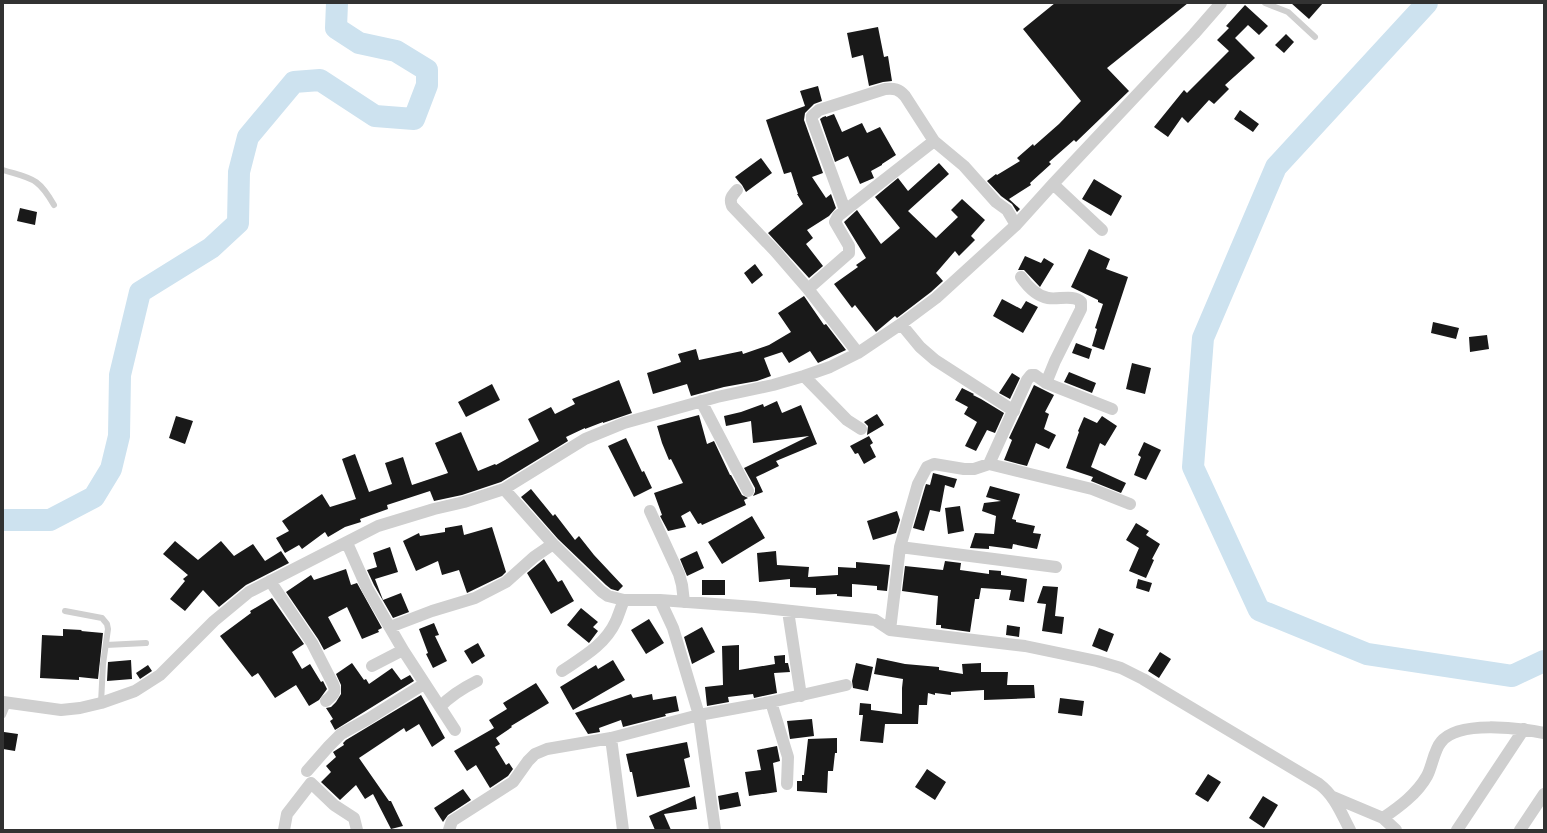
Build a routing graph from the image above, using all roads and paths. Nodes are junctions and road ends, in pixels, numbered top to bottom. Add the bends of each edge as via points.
1 (1221, 3) edge
2 (1266, 3) edge
3 (1315, 37) dead end
4 (934, 140) junction
5 (3, 170) edge
6 (1052, 184) junction
7 (737, 190) dead end
8 (54, 205) dead end
9 (845, 210) junction
10 (1016, 225) junction
11 (1102, 230) dead end
12 (1021, 277) dead end
13 (808, 288) junction
14 (901, 324) junction
15 (858, 353) junction
16 (804, 376) junction
17 (1046, 383) junction
18 (701, 401) junction
19 (1112, 409) dead end
20 (1014, 411) junction
21 (861, 429) dead end
22 (989, 464) junction
23 (504, 489) junction
24 (748, 491) dead end
25 (1130, 504) dead end
26 (650, 511) dead end
27 (348, 543) junction
28 (553, 544) junction
29 (900, 546) junction
30 (1056, 567) dead end
31 (270, 581) junction
32 (624, 600) junction
33 (660, 600) junction
34 (684, 602) junction
35 (788, 610) junction
36 (64, 611) dead end
37 (390, 627) junction
38 (890, 630) junction
39 (106, 644) junction
40 (146, 644) dead end
41 (403, 650) junction
42 (372, 666) dead end
43 (562, 671) dead end
44 (477, 681) dead end
45 (424, 684) junction
46 (846, 685) dead end
47 (801, 696) junction
48 (326, 701) dead end
49 (771, 702) junction
50 (6, 703) edge
51 (101, 703) junction
52 (440, 707) junction
53 (3, 715) edge
54 (699, 715) junction
55 (1524, 729) junction
56 (455, 730) dead end
57 (1544, 733) edge
58 (611, 738) junction
59 (307, 771) dead end
60 (787, 784) dead end
61 (1544, 794) edge
62 (1333, 797) junction
63 (1383, 818) junction
64 (284, 830) edge
65 (357, 830) edge
66 (449, 830) edge
67 (623, 830) edge
68 (715, 830) edge
69 (1350, 830) edge
70 (1396, 830) edge
71 (1457, 830) edge
72 (1520, 830) edge

1 - 6 street
2 - 3 lane via 1288,12
4 - 9 street
4 - 9 street via 905,96 894,88 814,113 812,120
4 - 10 street via 1007,210
5 - 8 lane via 39,184
6 - 10 street
6 - 11 street
7 - 13 street via 731,196 732,206
9 - 13 street via 835,222 849,246 849,253
10 - 14 street via 936,298
12 - 17 street via 1040,296 1048,299 1076,299 1081,302 1081,309 1054,361
13 - 15 street
14 - 15 street
14 - 20 street via 920,347 936,360
15 - 16 street
16 - 18 street
16 - 21 street via 848,420
17 - 19 street
17 - 20 street via 1035,375 1029,377
18 - 23 street via 624,423 585,439
18 - 24 street
20 - 22 street
22 - 25 street via 1092,489
22 - 29 street via 974,469 928,465 918,484
23 - 27 street via 378,526
23 - 28 street
26 - 34 street via 679,574
27 - 31 street
27 - 37 street via 367,588
28 - 32 street via 601,591 608,596
28 - 37 street via 506,582 475,598
29 - 30 street
29 - 38 street
31 - 48 street via 312,643 333,684 334,694
31 - 51 street via 249,592 214,621 160,675 135,691
32 - 33 street
32 - 43 street via 616,622 603,641 590,653
33 - 34 street
33 - 54 street via 673,628
34 - 35 street
35 - 38 street via 875,620
35 - 47 street
36 - 39 lane via 102,618 108,629
37 - 41 street
38 - 62 street via 1025,646 1121,668 1319,784
39 - 40 lane
39 - 51 lane
41 - 42 street
41 - 45 street
44 - 52 street via 448,698
45 - 52 street
45 - 59 street via 341,734
46 - 47 street
47 - 49 street
49 - 54 street
49 - 60 street via 788,757
50 - 51 street via 61,710
50 - 53 lane
52 - 56 street
54 - 58 street
54 - 68 street
55 - 57 street
55 - 63 street via 1506,727 1453,733 1440,742 1427,777 1412,795
55 - 71 street
58 - 66 street via 547,749 535,754 513,782 452,821
58 - 67 street
61 - 72 street
62 - 63 street
62 - 69 street
63 - 70 street
64 - 65 street via 287,814 311,783 334,805 354,818

